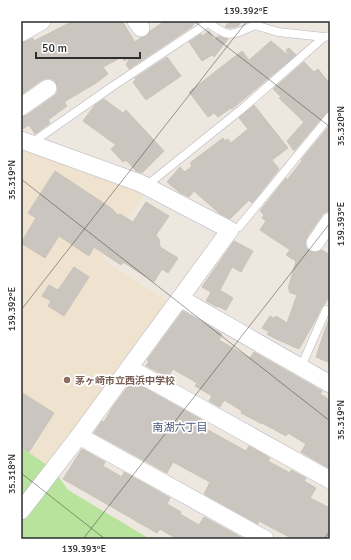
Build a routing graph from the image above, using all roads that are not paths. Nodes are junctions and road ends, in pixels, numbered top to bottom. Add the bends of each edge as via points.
1 (42, 21) edge
2 (207, 22) edge
3 (21, 33) edge
4 (327, 36) edge
5 (48, 88) dead end
6 (21, 107) edge
7 (330, 116) edge
8 (25, 142) edge
9 (146, 186) junction
10 (330, 221) edge
11 (230, 230) junction
12 (315, 242) dead end
13 (180, 298) junction
14 (326, 310) dead end
15 (301, 367) junction
16 (129, 368) junction
17 (330, 384) edge
18 (79, 436) junction
19 (330, 480) edge
20 (21, 511) edge
21 (265, 539) edge

1 - 3 street
2 - 4 lane via 224,34 235,34 255,25 278,32
2 - 8 lane
4 - 9 lane
5 - 6 street
7 - 11 lane via 239,227
8 - 9 street
9 - 11 street
10 - 12 street
11 - 13 street
13 - 15 street
13 - 16 street
14 - 15 lane
15 - 17 street
16 - 18 street
16 - 19 street
18 - 20 street
18 - 21 street

